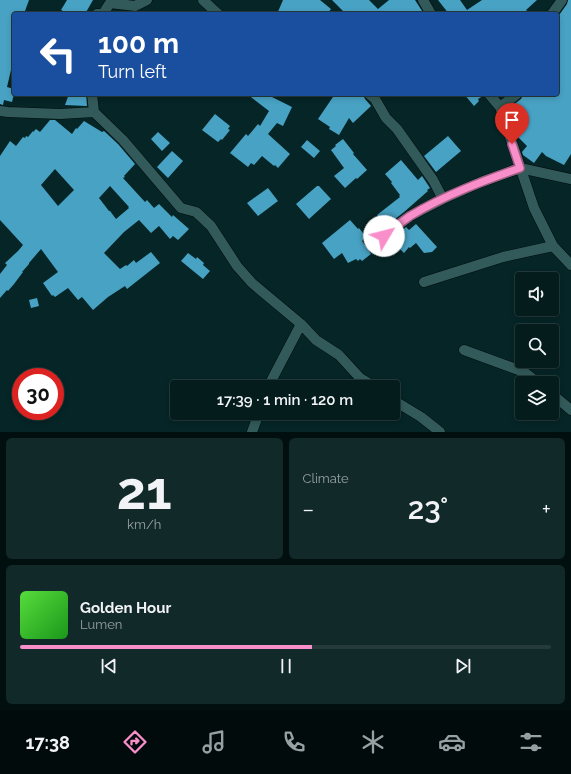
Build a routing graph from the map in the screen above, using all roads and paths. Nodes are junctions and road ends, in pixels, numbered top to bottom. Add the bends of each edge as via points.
1 (147, 0) edge
2 (203, 0) edge
3 (423, 0) edge
4 (562, 0) edge
5 (104, 12) edge
6 (216, 12) edge
7 (429, 12) edge
8 (553, 12) edge
9 (92, 96) edge
10 (372, 96) edge
11 (491, 96) edge
12 (514, 96) edge
13 (500, 107) junction
14 (0, 111) edge
15 (94, 112) junction
16 (520, 168) junction
17 (571, 179) edge
18 (443, 199) junction
19 (384, 236) dead end
20 (553, 246) junction
21 (571, 265) edge
22 (424, 282) dead end
23 (301, 324) junction
24 (464, 350) dead end
25 (529, 376) edge
26 (272, 380) edge
27 (363, 380) edge
28 (559, 400) edge
29 (400, 404) edge
30 (571, 410) edge
31 (256, 420) edge
32 (252, 432) edge
33 (440, 432) edge

1 - 5 street via 135,6 110,3
2 - 6 street
3 - 7 street
4 - 8 street
9 - 15 street
10 - 18 street via 433,180
11 - 13 street
12 - 13 street
13 - 16 street
14 - 15 street via 60,114
15 - 23 street via 123,140 181,208 196,212 211,226 237,266 252,283
16 - 17 street
16 - 18 street
16 - 20 street via 534,208
18 - 19 street via 410,216
20 - 21 street
20 - 22 street via 503,257
23 - 26 street
23 - 27 street via 316,340 340,355
24 - 25 street
28 - 30 street
29 - 33 street via 422,417
31 - 32 street

